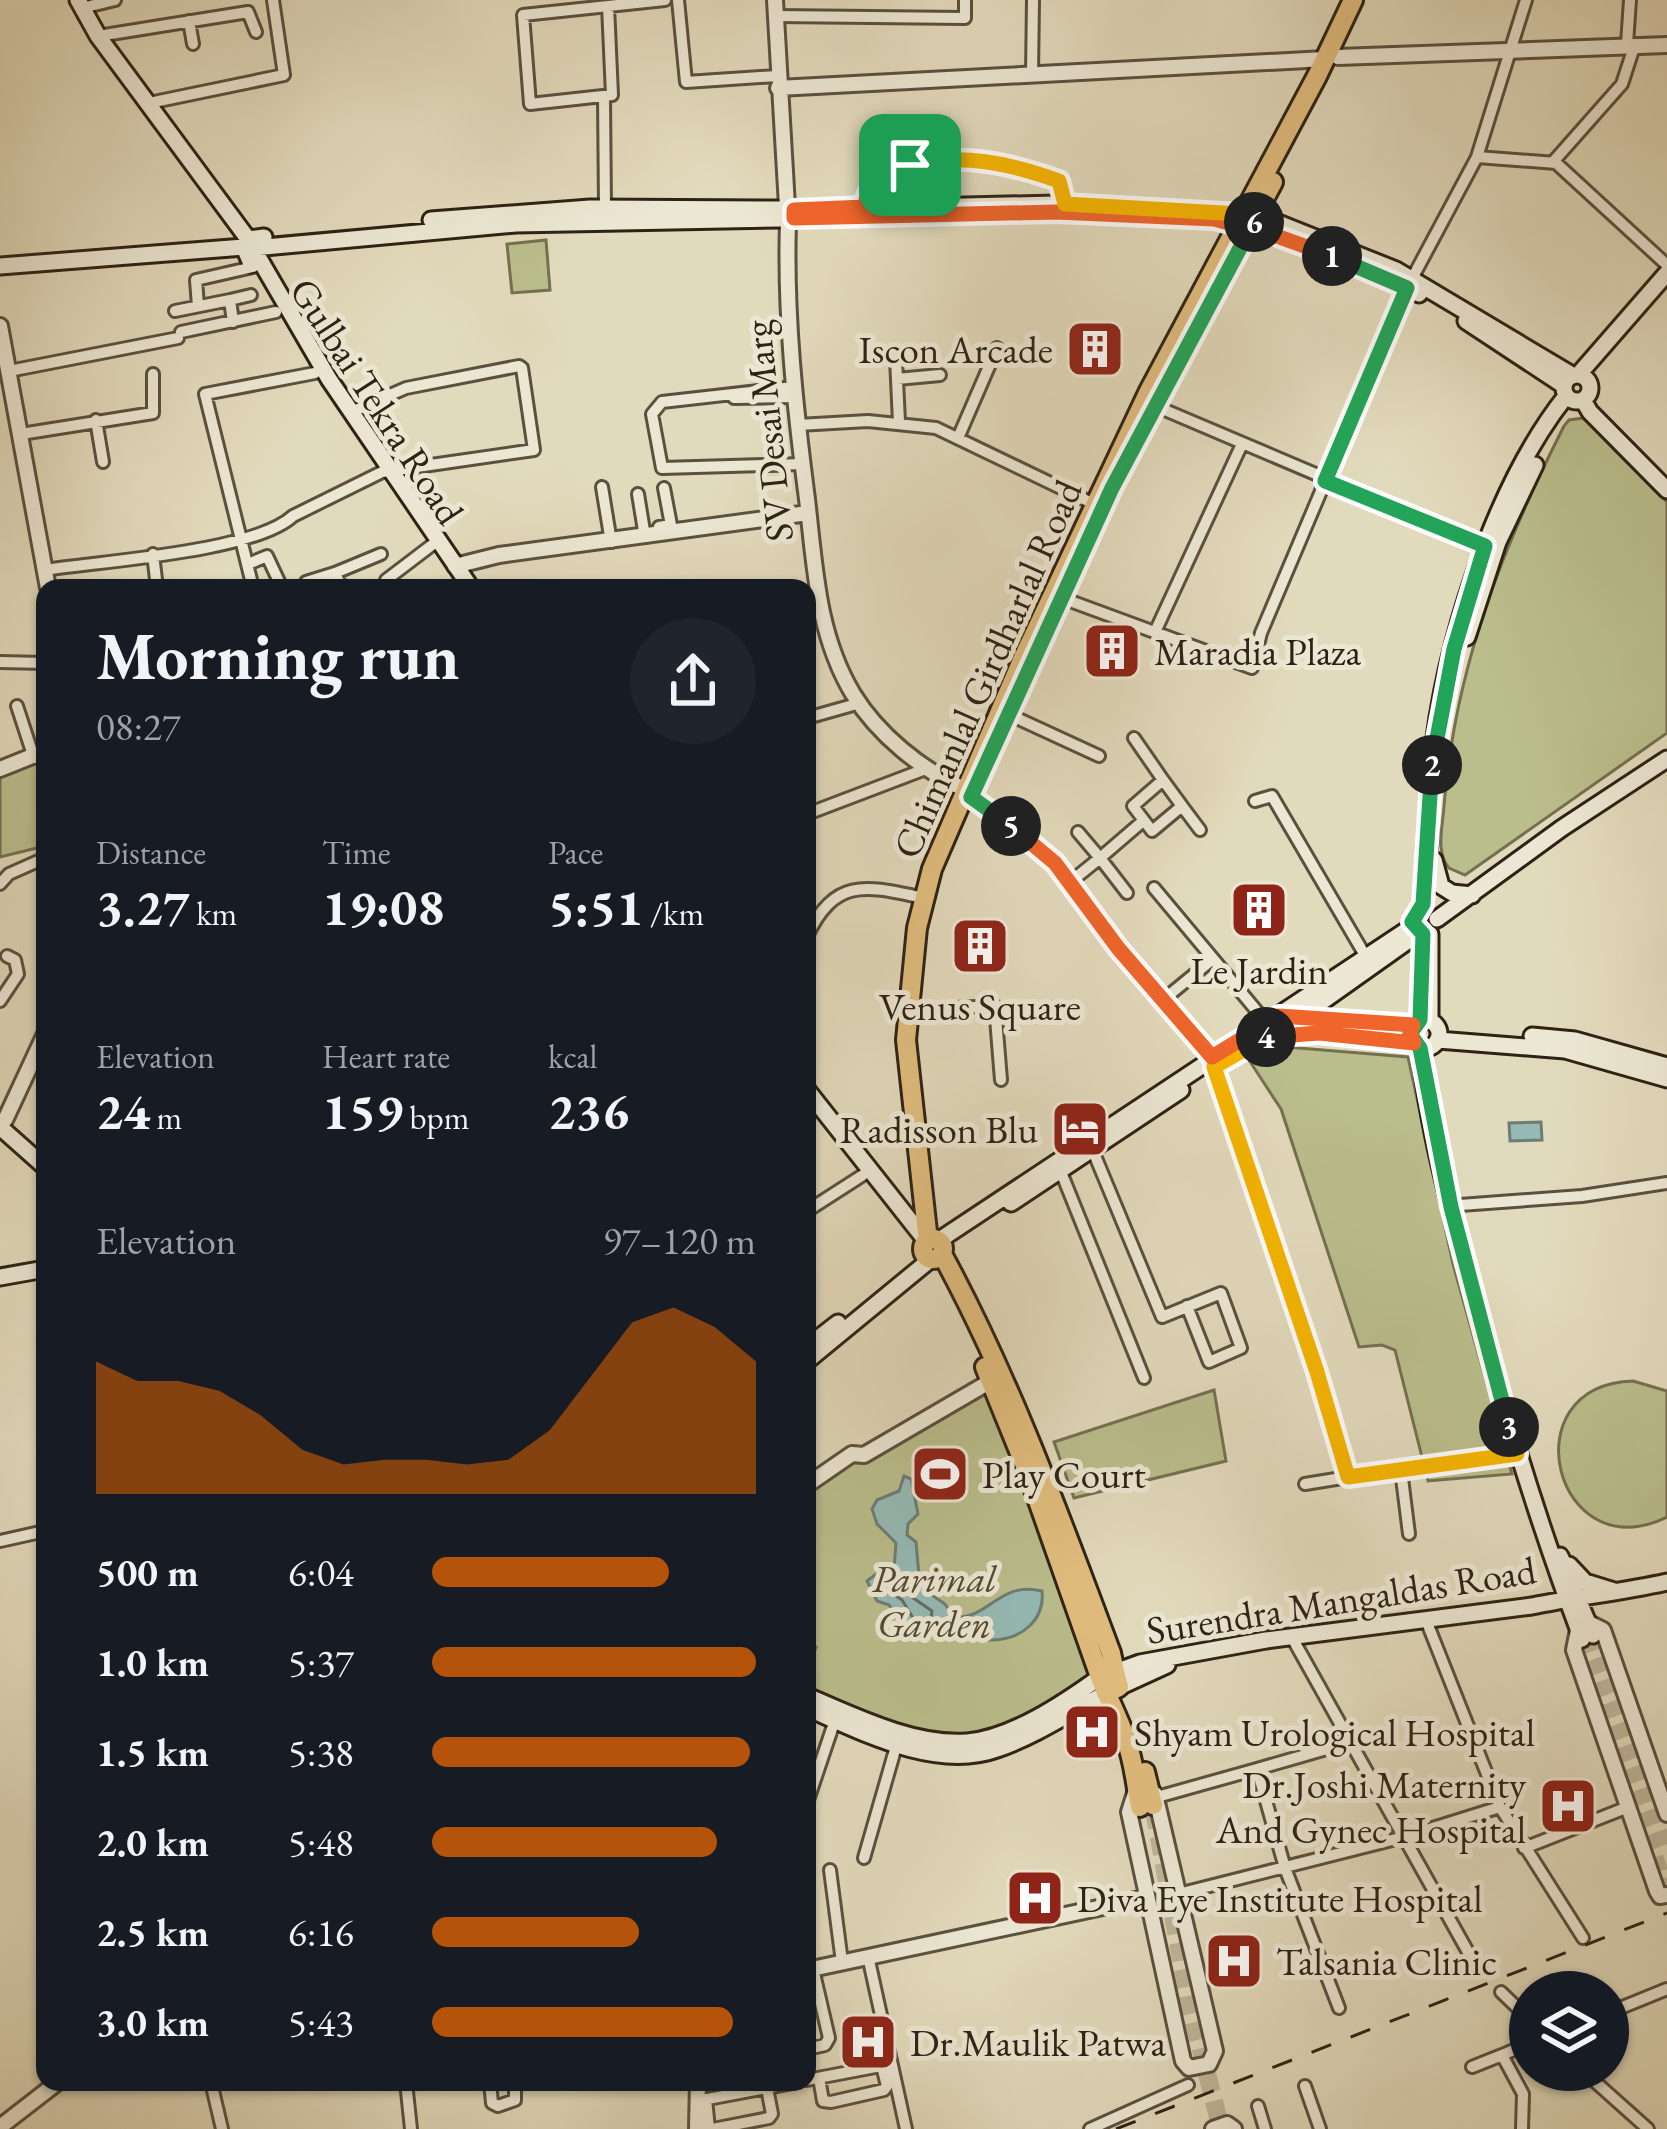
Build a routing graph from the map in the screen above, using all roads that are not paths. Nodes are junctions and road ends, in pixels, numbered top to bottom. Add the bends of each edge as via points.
1 (116, 0) edge
2 (273, 0) edge
3 (519, 0) edge
4 (665, 0) edge
5 (678, 0) edge
6 (965, 0) edge
7 (1034, 0) edge
8 (1353, 0) edge
9 (1363, 0) edge
10 (1526, 0) edge
11 (1630, 0) edge
12 (76, 3) edge
13 (608, 6) junction
14 (775, 8) edge
15 (523, 15) junction
16 (189, 22) junction
17 (256, 32) dead end
18 (98, 36) junction
19 (194, 44) dead end
20 (1631, 44) junction
21 (1667, 45) edge
22 (1507, 50) junction
23 (1331, 58) junction
24 (1032, 75) junction
25 (777, 82) junction
26 (604, 96) junction
27 (149, 103) junction
28 (1477, 157) junction
29 (1553, 162) junction
30 (1065, 204) junction
31 (865, 207) junction
32 (605, 208) junction
33 (787, 214) junction
34 (1246, 221) junction
35 (246, 243) junction
36 (0, 255) edge
37 (0, 266) edge
38 (253, 266) junction
39 (1667, 269) edge
40 (1410, 284) junction
41 (1667, 285) edge
42 (251, 295) dead end
43 (230, 300) junction
44 (202, 305) junction
45 (175, 311) dead end
46 (276, 312) junction
47 (233, 322) junction
48 (0, 326) edge
49 (210, 326) junction
50 (998, 348) dead end
51 (896, 359) dead end
52 (9, 370) junction
53 (153, 374) dead end
54 (315, 374) junction
55 (940, 375) dead end
56 (897, 379) junction
57 (1577, 388) junction
58 (795, 392) junction
59 (1153, 405) junction
60 (351, 412) junction
61 (96, 420) junction
62 (899, 422) junction
63 (798, 425) junction
64 (21, 434) junction
65 (958, 438) junction
66 (1242, 444) junction
67 (103, 463) dead end
68 (802, 464) junction
69 (386, 471) junction
70 (1667, 477) edge
71 (1325, 481) junction
72 (602, 488) dead end
73 (664, 488) dead end
74 (1667, 490) edge
75 (638, 494) dead end
76 (1094, 504) junction
77 (808, 513) junction
78 (672, 529) junction
79 (642, 532) junction
80 (611, 538) junction
81 (239, 541) junction
82 (432, 545) junction
83 (1485, 546) junction
84 (153, 554) junction
85 (381, 554) dead end
86 (248, 564) junction
87 (455, 566) junction
88 (45, 570) junction
89 (335, 573) junction
90 (46, 579) edge
91 (157, 579) edge
92 (251, 579) edge
93 (278, 579) edge
94 (316, 579) edge
95 (338, 579) edge
96 (387, 579) edge
97 (455, 579) edge
98 (464, 579) edge
99 (812, 579) edge
100 (1062, 598) junction
101 (816, 629) edge
102 (1155, 632) junction
103 (0, 662) edge
104 (36, 663) edge
105 (860, 703) junction
106 (17, 706) dead end
107 (816, 715) edge
108 (1010, 715) junction
109 (1134, 738) dead end
110 (36, 748) edge
111 (36, 756) edge
112 (1099, 756) dead end
113 (1667, 759) edge
114 (928, 768) junction
115 (0, 770) edge
116 (1163, 780) junction
117 (968, 793) junction
118 (1255, 801) dead end
119 (1182, 806) junction
120 (816, 811) edge
121 (1143, 821) junction
122 (1200, 830) dead end
123 (1078, 832) dead end
124 (1100, 858) junction
125 (1434, 860) junction
126 (36, 862) edge
127 (1070, 883) junction
128 (0, 884) edge
129 (1154, 888) dead end
130 (1127, 893) dead end
131 (1472, 895) junction
132 (924, 898) junction
133 (816, 918) edge
134 (1425, 924) junction
135 (7, 956) dead end
136 (1366, 957) junction
137 (1213, 959) junction
138 (0, 1000) edge
139 (1163, 1000) junction
140 (916, 1010) junction
141 (1299, 1018) junction
142 (1273, 1019) junction
143 (1426, 1034) junction
144 (36, 1052) edge
145 (1213, 1062) junction
146 (1667, 1066) edge
147 (1667, 1079) edge
148 (1001, 1080) dead end
149 (816, 1101) edge
150 (816, 1113) edge
151 (2, 1121) edge
152 (36, 1149) edge
153 (1093, 1151) junction
154 (36, 1157) edge
155 (1061, 1172) junction
156 (863, 1175) junction
157 (1667, 1183) edge
158 (816, 1204) edge
159 (1460, 1205) junction
160 (932, 1248) junction
161 (36, 1267) edge
162 (0, 1273) edge
163 (1187, 1306) junction
164 (816, 1340) edge
165 (816, 1353) edge
166 (1144, 1378) dead end
167 (992, 1381) junction
168 (1517, 1454) junction
169 (1401, 1470) junction
170 (1348, 1477) junction
171 (816, 1479) edge
172 (1305, 1484) dead end
173 (36, 1534) edge
174 (1409, 1534) dead end
175 (0, 1541) edge
176 (1559, 1554) junction
177 (1667, 1582) edge
178 (1624, 1592) junction
179 (1578, 1602) junction
180 (1428, 1624) junction
181 (1586, 1632) junction
182 (1295, 1642) junction
183 (1110, 1682) junction
184 (816, 1699) edge
185 (816, 1712) edge
186 (835, 1720) junction
187 (1351, 1742) junction
188 (897, 1744) junction
189 (1257, 1769) junction
190 (816, 1776) edge
191 (1147, 1796) junction
192 (1500, 1807) junction
193 (1628, 1808) junction
194 (1667, 1814) edge
195 (1403, 1837) junction
196 (1524, 1848) junction
197 (864, 1858) dead end
198 (1285, 1868) junction
199 (830, 1870) dead end
200 (1178, 1894) junction
201 (1667, 1895) edge
202 (1144, 1898) junction
203 (1582, 1938) dead end
204 (868, 1956) junction
205 (842, 1962) junction
206 (816, 1968) edge
207 (1477, 1968) dead end
208 (1667, 1989) edge
209 (816, 1991) edge
210 (1501, 1992) dead end
211 (1509, 2000) edge
212 (1629, 2004) edge
213 (1339, 2008) dead end
214 (816, 2047) edge
215 (1509, 2053) edge
216 (1502, 2056) junction
217 (888, 2065) junction
218 (1472, 2067) dead end
219 (816, 2078) edge
220 (1188, 2085) dead end
221 (816, 2086) edge
222 (1305, 2086) dead end
223 (36, 2088) edge
224 (46, 2091) edge
225 (214, 2091) edge
226 (407, 2091) edge
227 (491, 2091) edge
228 (515, 2091) edge
229 (700, 2091) edge
230 (750, 2091) edge
231 (767, 2091) edge
232 (1605, 2091) edge
233 (701, 2100) junction
234 (1258, 2106) dead end
235 (0, 2117) edge
236 (0, 2127) edge
237 (222, 2129) edge
238 (411, 2129) edge
239 (697, 2129) edge
240 (711, 2129) edge
241 (906, 2129) edge
242 (1090, 2129) edge
243 (1213, 2129) edge
244 (1234, 2129) edge
245 (1265, 2129) edge
246 (1320, 2129) edge
247 (1522, 2129) edge
248 (1648, 2129) edge

1 - 12 street
2 - 27 street via 284,75
3 - 15 street
4 - 13 street
5 - 25 street via 686,82
6 - 14 street via 965,18
7 - 24 street
8 - 23 main road, Chimanlal Girdharlal Road
9 - 23 main road, Chimanlal Girdharlal Road
10 - 22 street
11 - 20 street
12 - 18 main road, Gulbai Tekra Road
12 - 35 main road, Gulbai Tekra Road via 91,40
13 - 15 street
13 - 26 street via 612,95
14 - 25 street, SV Desai Marg
15 - 26 street via 530,104
16 - 17 street via 248,12
16 - 18 street
16 - 19 street
18 - 27 main road, Gulbai Tekra Road
20 - 21 street
20 - 22 street
20 - 29 street via 1622,84
22 - 23 street
22 - 28 street
23 - 24 street
23 - 34 main road, Chimanlal Girdharlal Road
24 - 25 street
25 - 33 street, SV Desai Marg
26 - 32 street
27 - 35 main road, Gulbai Tekra Road
28 - 29 street
28 - 40 street
29 - 39 street
30 - 31 main road
30 - 31 street via 1059,181 969,158 895,169 866,192
30 - 34 main road via 1214,210
31 - 33 main road
32 - 33 main road
32 - 35 main road
33 - 34 main road via 1056,212
33 - 35 main road
33 - 58 street, SV Desai Marg
34 - 40 main road
34 - 59 main road, Chimanlal Girdharlal Road
34 - 76 main road, Chimanlal Girdharlal Road
35 - 36 main road
35 - 37 main road
35 - 38 main road, Gulbai Tekra Road
35 - 60 main road, Gulbai Tekra Road
38 - 44 street via 196,280
38 - 46 main road, Gulbai Tekra Road
39 - 57 main road
40 - 57 main road
40 - 71 street
41 - 57 main road
42 - 43 street
43 - 44 street
43 - 47 street
44 - 45 street
44 - 49 street
46 - 47 street
46 - 54 main road, Gulbai Tekra Road
47 - 49 street
48 - 52 street
49 - 52 street
50 - 65 street
51 - 56 street
52 - 64 street
53 - 61 street via 153,413
54 - 69 main road, Gulbai Tekra Road
54 - 81 street via 205,394
55 - 56 street
56 - 62 street
57 - 70 main road
57 - 74 main road via 1590,412
57 - 83 main road via 1521,470
57 - 125 main road via 1498,542 1463,651
58 - 63 street, SV Desai Marg
58 - 68 street via 662,401 652,415 662,468
59 - 66 street
59 - 100 main road, Chimanlal Girdharlal Road
60 - 69 main road, Gulbai Tekra Road
60 - 69 street via 406,388 522,368 534,450
61 - 64 street
61 - 67 street
62 - 63 street
62 - 65 street
63 - 68 street, SV Desai Marg
64 - 88 street
65 - 76 street
66 - 71 street
66 - 102 street
68 - 77 street, SV Desai Marg
69 - 81 street
69 - 82 main road, Gulbai Tekra Road
69 - 87 main road, Gulbai Tekra Road
71 - 83 street
71 - 102 street via 1252,668
72 - 80 street
73 - 78 street
75 - 79 street
76 - 117 main road, Chimanlal Girdharlal Road
77 - 78 street
77 - 99 street, SV Desai Marg
78 - 79 street
79 - 80 street
80 - 87 street
81 - 84 street
81 - 86 street
82 - 96 street
82 - 97 main road, Gulbai Tekra Road
83 - 134 main road via 1438,722
84 - 88 street
84 - 91 street
85 - 89 street
86 - 92 street
86 - 93 street via 267,556
87 - 98 main road, Gulbai Tekra Road
88 - 90 street
89 - 94 street
89 - 95 street
100 - 102 street
100 - 108 main road, Chimanlal Girdharlal Road
101 - 105 street, SV Desai Marg
103 - 104 street
105 - 107 street
105 - 114 street, SV Desai Marg
106 - 110 street
108 - 112 street
108 - 117 main road, Chimanlal Girdharlal Road
109 - 116 street
111 - 115 street
113 - 131 main road
114 - 117 street, SV Desai Marg
114 - 120 street
116 - 119 street
116 - 121 street via 1133,806
117 - 127 street, SV Desai Marg via 1026,836
117 - 132 main road, Chimanlal Girdharlal Road
117 - 140 main road, Chimanlal Girdharlal Road via 932,906
118 - 136 street via 1272,796
119 - 121 street via 1152,831
119 - 122 street
121 - 124 street
123 - 124 street
124 - 127 street
124 - 130 street
125 - 131 main road via 1441,886
125 - 134 main road
126 - 128 street
127 - 139 street, SV Desai Marg
129 - 137 street
131 - 134 main road
132 - 133 street via 877,888 844,893
132 - 160 main road, Chimanlal Girdharlal Road via 906,1040
134 - 136 main road
134 - 141 main road
134 - 143 main road
135 - 138 street via 17,974
136 - 142 main road
137 - 139 street
137 - 142 street
139 - 145 street, SV Desai Marg
140 - 148 street via 995,1006
140 - 160 main road, Chimanlal Girdharlal Road
141 - 142 main road
141 - 143 main road
142 - 145 main road
143 - 145 main road via 1286,1032
143 - 146 main road via 1575,1040
143 - 147 main road via 1564,1050
143 - 159 main road
143 - 168 main road via 1451,1207
144 - 151 street
145 - 153 main road
145 - 160 main road
145 - 170 street
149 - 160 main road
150 - 156 main road
151 - 152 main road
151 - 154 main road
153 - 155 main road
153 - 163 street via 1162,1317
155 - 160 main road
155 - 166 street
156 - 158 street
156 - 160 main road
157 - 159 street
159 - 176 main road
160 - 164 main road
160 - 165 main road
160 - 167 main road, Chimanlal Girdharlal Road
160 - 183 main road, Chimanlal Girdharlal Road via 1036,1453 1111,1653
161 - 162 main road
163 - 163 street via 1221,1293 1241,1348 1209,1362
167 - 171 street
167 - 183 main road, Chimanlal Girdharlal Road
168 - 169 street
168 - 179 main road
169 - 170 street
169 - 174 street
170 - 172 street
173 - 175 street
176 - 178 main road via 1585,1582
176 - 179 main road
177 - 178 main road, Surendra Mangaldas Road
178 - 179 main road, Surendra Mangaldas Road
179 - 180 main road, Surendra Mangaldas Road
179 - 181 main road
180 - 182 main road, Surendra Mangaldas Road
180 - 183 main road, Surendra Mangaldas Road via 1205,1649
180 - 192 street
181 - 193 street via 1574,1650
181 - 194 street via 1603,1630
182 - 183 main road, Surendra Mangaldas Road via 1201,1656
182 - 187 street
183 - 184 main road, Surendra Mangaldas Road via 964,1742 899,1731
183 - 188 main road, Surendra Mangaldas Road via 994,1750 949,1755
183 - 191 main road, Chimanlal Girdharlal Road
185 - 186 main road, Surendra Mangaldas Road
186 - 188 main road, Surendra Mangaldas Road
186 - 190 street
187 - 189 street
187 - 195 street
188 - 197 street
189 - 191 street
189 - 198 street
191 - 200 street
191 - 202 street via 1129,1812
192 - 195 street
192 - 196 street
193 - 196 street
193 - 201 street via 1659,1895
195 - 198 street
195 - 207 street
196 - 203 street
198 - 200 street
198 - 213 street
199 - 205 street
200 - 202 street via 1215,2051 1198,2069 1183,2061
202 - 204 street
204 - 205 street
204 - 217 street
205 - 206 street
208 - 212 street
209 - 214 street via 829,2038
210 - 211 street
215 - 216 street
216 - 218 street
216 - 247 street via 1523,2094
217 - 219 street
217 - 221 street via 884,2090 831,2102
217 - 241 street
220 - 242 street
222 - 246 street
223 - 235 street
224 - 236 street
225 - 237 street
226 - 238 street
227 - 228 street via 498,2106 515,2100
229 - 233 street
230 - 233 street
231 - 240 street via 771,2116
232 - 248 street
233 - 239 street
233 - 240 street
234 - 245 street
243 - 244 street

